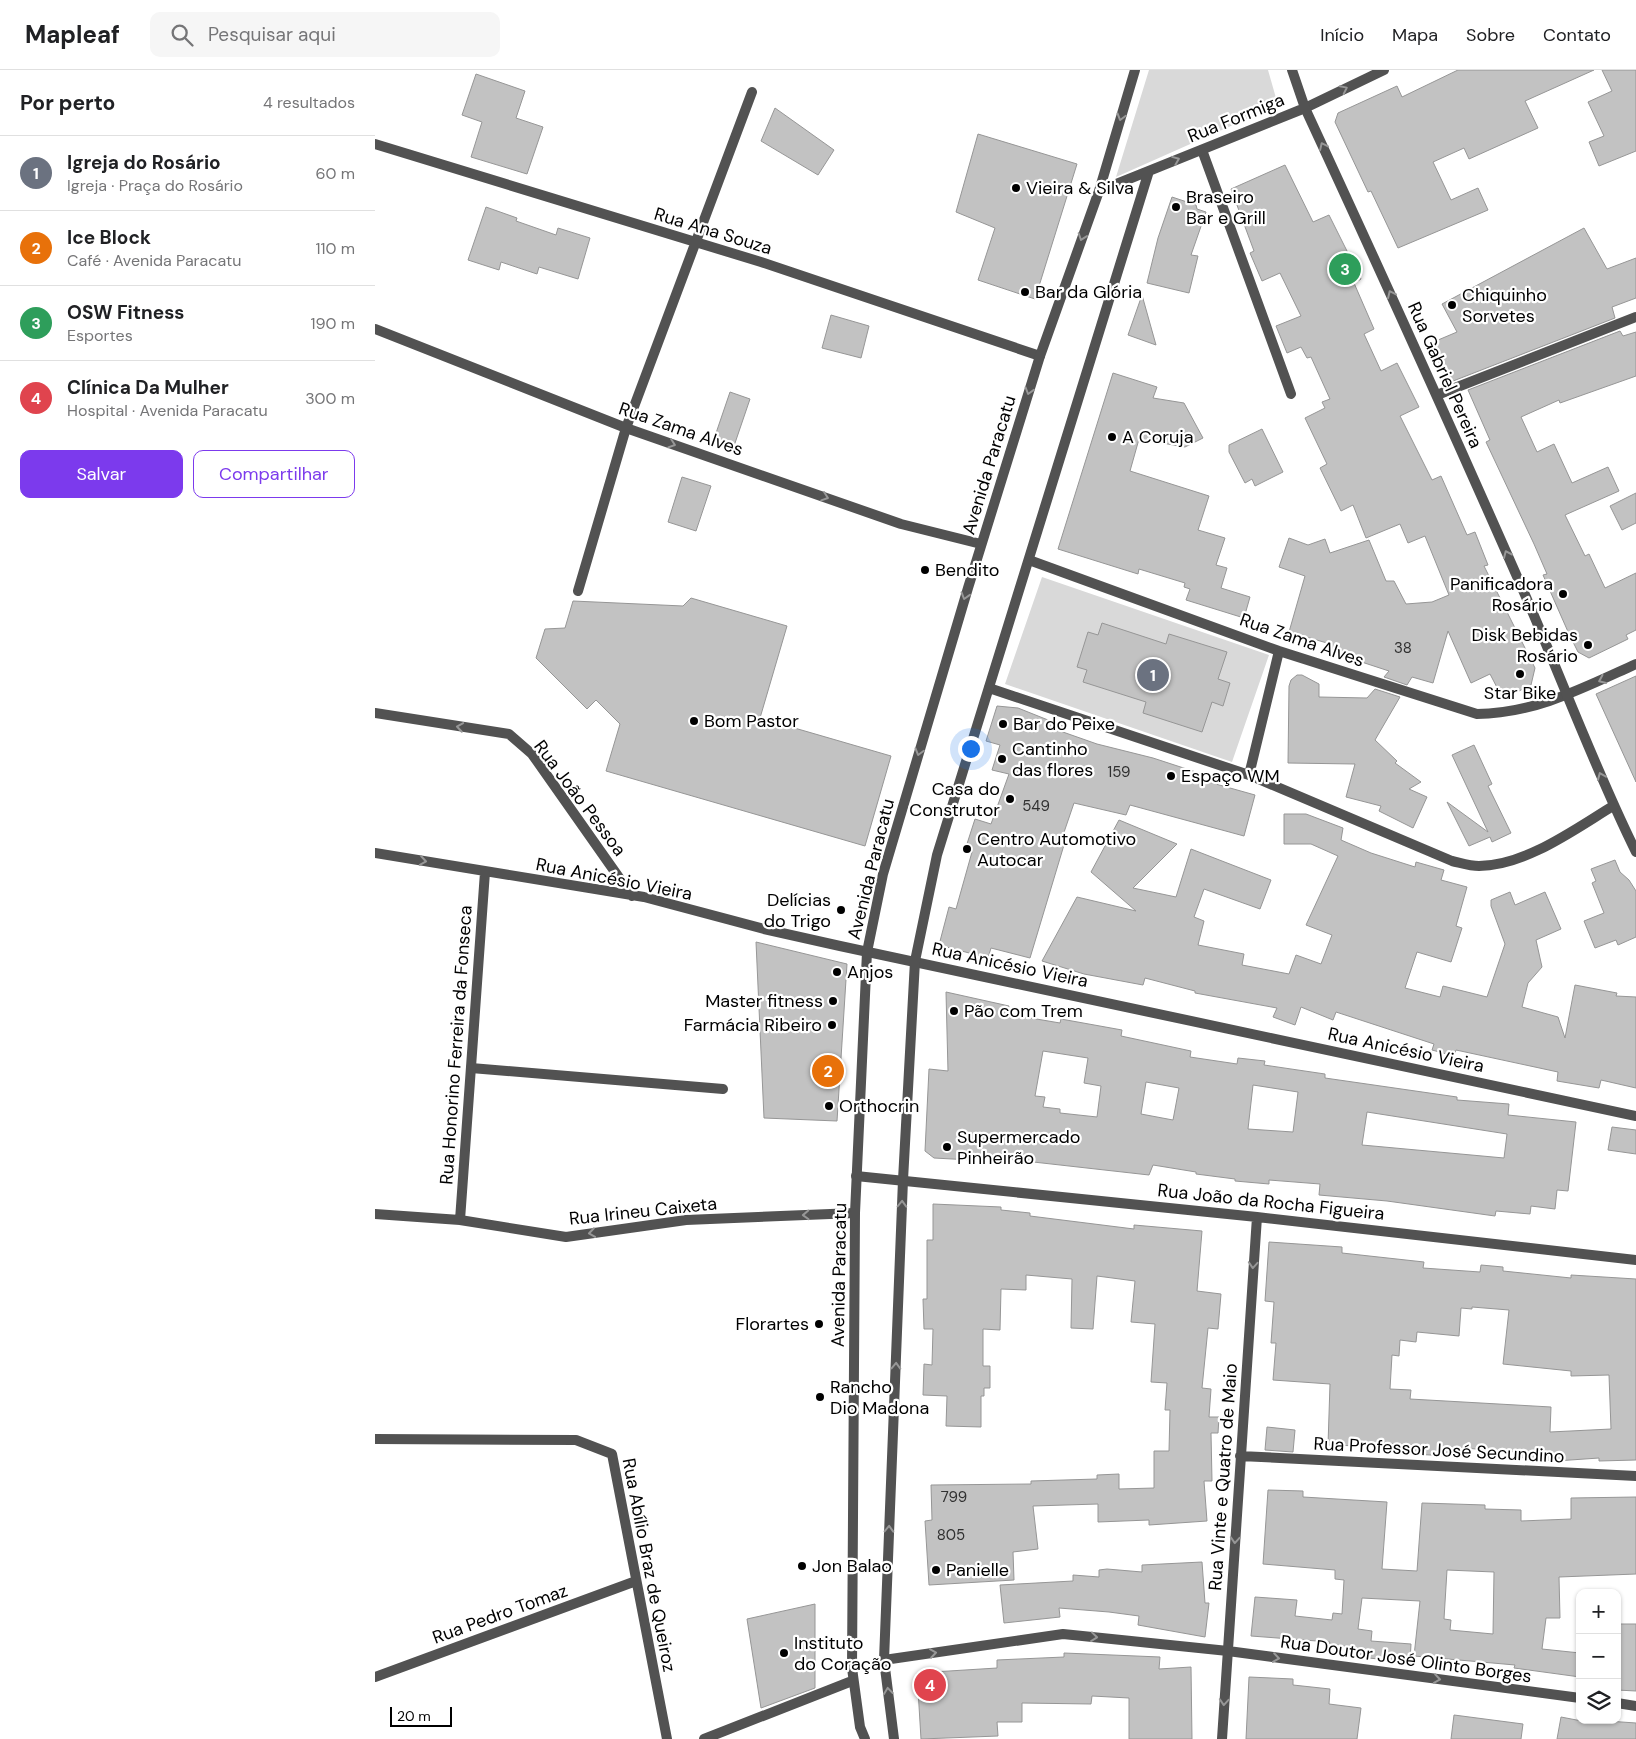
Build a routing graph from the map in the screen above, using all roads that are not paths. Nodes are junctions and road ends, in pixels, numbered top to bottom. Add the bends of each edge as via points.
1 (1135, 70) edge
2 (1292, 70) edge
3 (1384, 70) edge
4 (752, 92) dead end
5 (1305, 108) junction
6 (375, 144) edge
7 (1202, 150) junction
8 (1149, 171) junction
9 (1099, 191) junction
10 (696, 243) junction
11 (1636, 317) edge
12 (375, 330) edge
13 (1040, 356) junction
14 (1291, 394) dead end
15 (1437, 395) junction
16 (626, 428) junction
17 (981, 544) junction
18 (1029, 560) junction
19 (578, 591) dead end
20 (1279, 651) junction
21 (1636, 664) edge
22 (989, 688) junction
23 (1569, 695) junction
24 (375, 713) edge
25 (1249, 775) junction
26 (1613, 806) junction
27 (1636, 852) edge
28 (375, 854) edge
29 (485, 872) junction
30 (632, 896) junction
31 (867, 952) junction
32 (915, 961) junction
33 (471, 1068) junction
34 (723, 1089) dead end
35 (1636, 1116) edge
36 (856, 1176) junction
37 (903, 1180) junction
38 (375, 1214) edge
39 (855, 1214) junction
40 (1257, 1217) junction
41 (460, 1220) junction
42 (1636, 1260) edge
43 (375, 1439) edge
44 (1240, 1456) junction
45 (1636, 1476) edge
46 (636, 1581) junction
47 (1228, 1651) junction
48 (884, 1660) junction
49 (375, 1677) edge
50 (852, 1681) junction
51 (1576, 1697) edge
52 (1621, 1704) edge
53 (1636, 1706) edge
54 (667, 1739) edge
55 (704, 1739) edge
56 (865, 1739) edge
57 (894, 1739) edge
58 (1222, 1739) edge

1 -> 9 street, Avenida Paracatu
2 - 5 street, Rua Gabriel Pereira
5 -> 3 street, Rua Formiga
4 - 10 street
5 - 7 street, Rua Formiga
15 -> 5 street, Rua Gabriel Pereira
6 - 10 street, Rua Ana Souza
8 -> 7 street, Rua Formiga
7 - 14 street
8 - 9 street, Rua Formiga
8 - 18 street
9 -> 13 street, Avenida Paracatu
10 - 13 street, Rua Ana Souza via 771,265
10 - 16 street
11 - 15 street
12 - 16 street, Rua Zama Alves
13 -> 17 street, Avenida Paracatu
23 -> 15 street, Rua Gabriel Pereira
16 -> 17 street, Rua Zama Alves via 901,524
16 - 19 street
17 -> 31 street, Avenida Paracatu via 883,874
18 - 20 street, Rua Zama Alves
18 - 22 street
20 - 23 street, Rua Zama Alves via 1477,714 1521,710
20 - 25 street
21 -> 23 street, Rua Zama Alves
22 - 25 street
22 - 32 street via 937,856
26 -> 23 street, Rua Gabriel Pereira
30 -> 24 street, Rua João Pessoa via 532,754 509,734
25 - 26 street via 1452,861 1479,866 1503,862 1546,846
26 - 27 street, Rua Gabriel Pereira
28 -> 29 street, Rua Anicésio Vieira
29 - 30 street, Rua Anicésio Vieira
29 - 33 street, Rua Honorino Ferreira da Fonseca
30 - 31 street, Rua Anicésio Vieira
31 - 32 street, Rua Anicésio Vieira
31 - 36 street, Avenida Paracatu
32 - 35 street, Rua Anicésio Vieira
32 - 37 street
33 - 34 street
33 - 41 street, Rua Honorino Ferreira da Fonseca
36 - 37 street, Rua João da Rocha Figueira
36 - 39 street, Avenida Paracatu
37 - 40 street, Rua João da Rocha Figueira
48 -> 37 street
38 - 41 street, Rua Irineu Caixeta
39 -> 41 street, Rua Irineu Caixeta via 686,1220 566,1237
39 - 50 street, Avenida Paracatu
40 - 42 street, Rua João da Rocha Figueira
40 -> 44 street, Rua Vinte e Quatro de Maio
43 - 46 street, Rua Abílio Braz de Queiroz via 576,1440 612,1454
44 - 45 street, Rua Professor José Secundino
44 -> 47 street, Rua Vinte e Quatro de Maio
46 - 49 street, Rua Pedro Tomaz
46 - 54 street, Rua Abílio Braz de Queiroz
48 -> 47 street, Rua Doutor José Olinto Borges via 1063,1634
47 -> 51 street, Rua Doutor José Olinto Borges
47 -> 58 street, Rua Vinte e Quatro de Maio
57 -> 48 street
50 - 55 street
50 - 56 street, Avenida Paracatu
52 - 53 street

